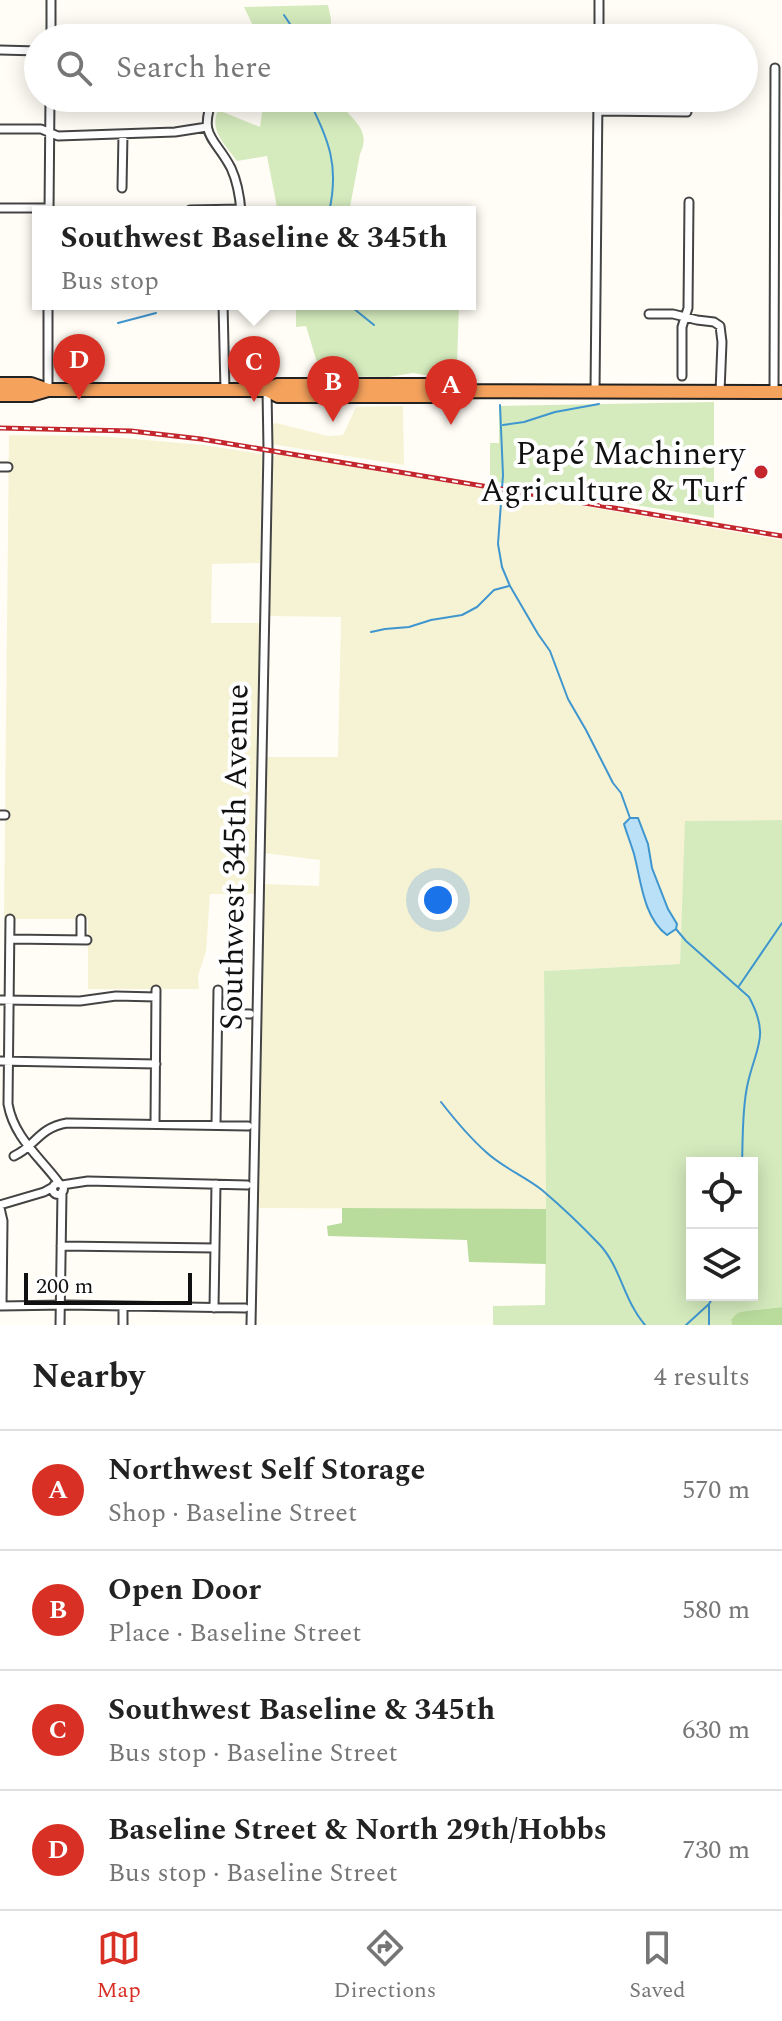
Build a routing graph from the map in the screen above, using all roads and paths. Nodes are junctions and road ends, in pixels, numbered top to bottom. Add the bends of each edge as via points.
1 (599, 0) edge
2 (51, 2) edge
3 (51, 24) edge
4 (599, 24) edge
5 (0, 50) edge
6 (24, 51) edge
7 (775, 68) dead end
8 (50, 112) edge
9 (207, 112) edge
10 (598, 112) edge
11 (207, 127) junction
12 (0, 129) edge
13 (50, 133) junction
14 (123, 134) junction
15 (122, 188) dead end
16 (689, 202) dead end
17 (49, 206) edge
18 (240, 206) edge
19 (0, 208) edge
20 (32, 209) edge
21 (48, 310) edge
22 (223, 310) edge
23 (649, 314) dead end
24 (686, 318) junction
25 (682, 376) dead end
26 (0, 384) edge
27 (48, 390) junction
28 (225, 390) junction
29 (267, 390) junction
30 (595, 391) junction
31 (720, 392) junction
32 (778, 392) edge
33 (0, 395) edge
34 (10, 919) dead end
35 (81, 919) dead end
36 (10, 939) junction
37 (218, 990) dead end
38 (4, 1000) edge
39 (218, 1013) junction
40 (250, 1014) dead end
41 (4, 1061) edge
42 (156, 1064) junction
43 (155, 1124) junction
44 (216, 1125) junction
45 (248, 1126) dead end
46 (28, 1146) junction
47 (14, 1156) dead end
48 (216, 1184) junction
49 (247, 1185) dead end
50 (58, 1189) junction
51 (0, 1206) edge
52 (61, 1246) junction
53 (215, 1248) junction
54 (60, 1305) junction
55 (1, 1306) edge
56 (123, 1306) junction
57 (214, 1308) junction
58 (245, 1308) dead end
59 (60, 1325) edge
60 (123, 1325) edge
61 (251, 1325) edge

1 - 4 street
2 - 3 street
5 - 6 street
7 - 32 street
8 - 13 street
9 - 11 street
10 - 30 street
11 - 14 street
11 - 18 street via 233,171
12 - 13 street
13 - 14 street
13 - 17 street
14 - 15 street
16 - 24 street
19 - 20 street
21 - 27 street
22 - 28 street
23 - 24 street
24 - 25 street
24 - 31 street via 720,326
26 - 27 highway
27 - 28 highway
27 - 33 highway
28 - 29 highway
29 - 30 highway via 277,385 451,385 462,391
29 - 61 street, Southwest 345th Avenue
30 - 31 highway
31 - 32 highway
34 - 36 street
35 - 36 street via 84,940
36 - 38 street
37 - 39 street
38 - 41 street
38 - 42 street via 80,1001 156,993
39 - 40 street
39 - 44 street
41 - 42 street
41 - 46 street via 9,1111
42 - 43 street
43 - 44 street
43 - 46 street via 61,1124
44 - 45 street
46 - 47 street
46 - 50 street
48 - 49 street
48 - 50 street via 88,1181
48 - 53 street
50 - 51 street
50 - 52 street
51 - 55 street
52 - 53 street
52 - 54 street
53 - 57 street
54 - 55 street
54 - 56 street
54 - 59 street
56 - 57 street
56 - 60 street
57 - 58 street

